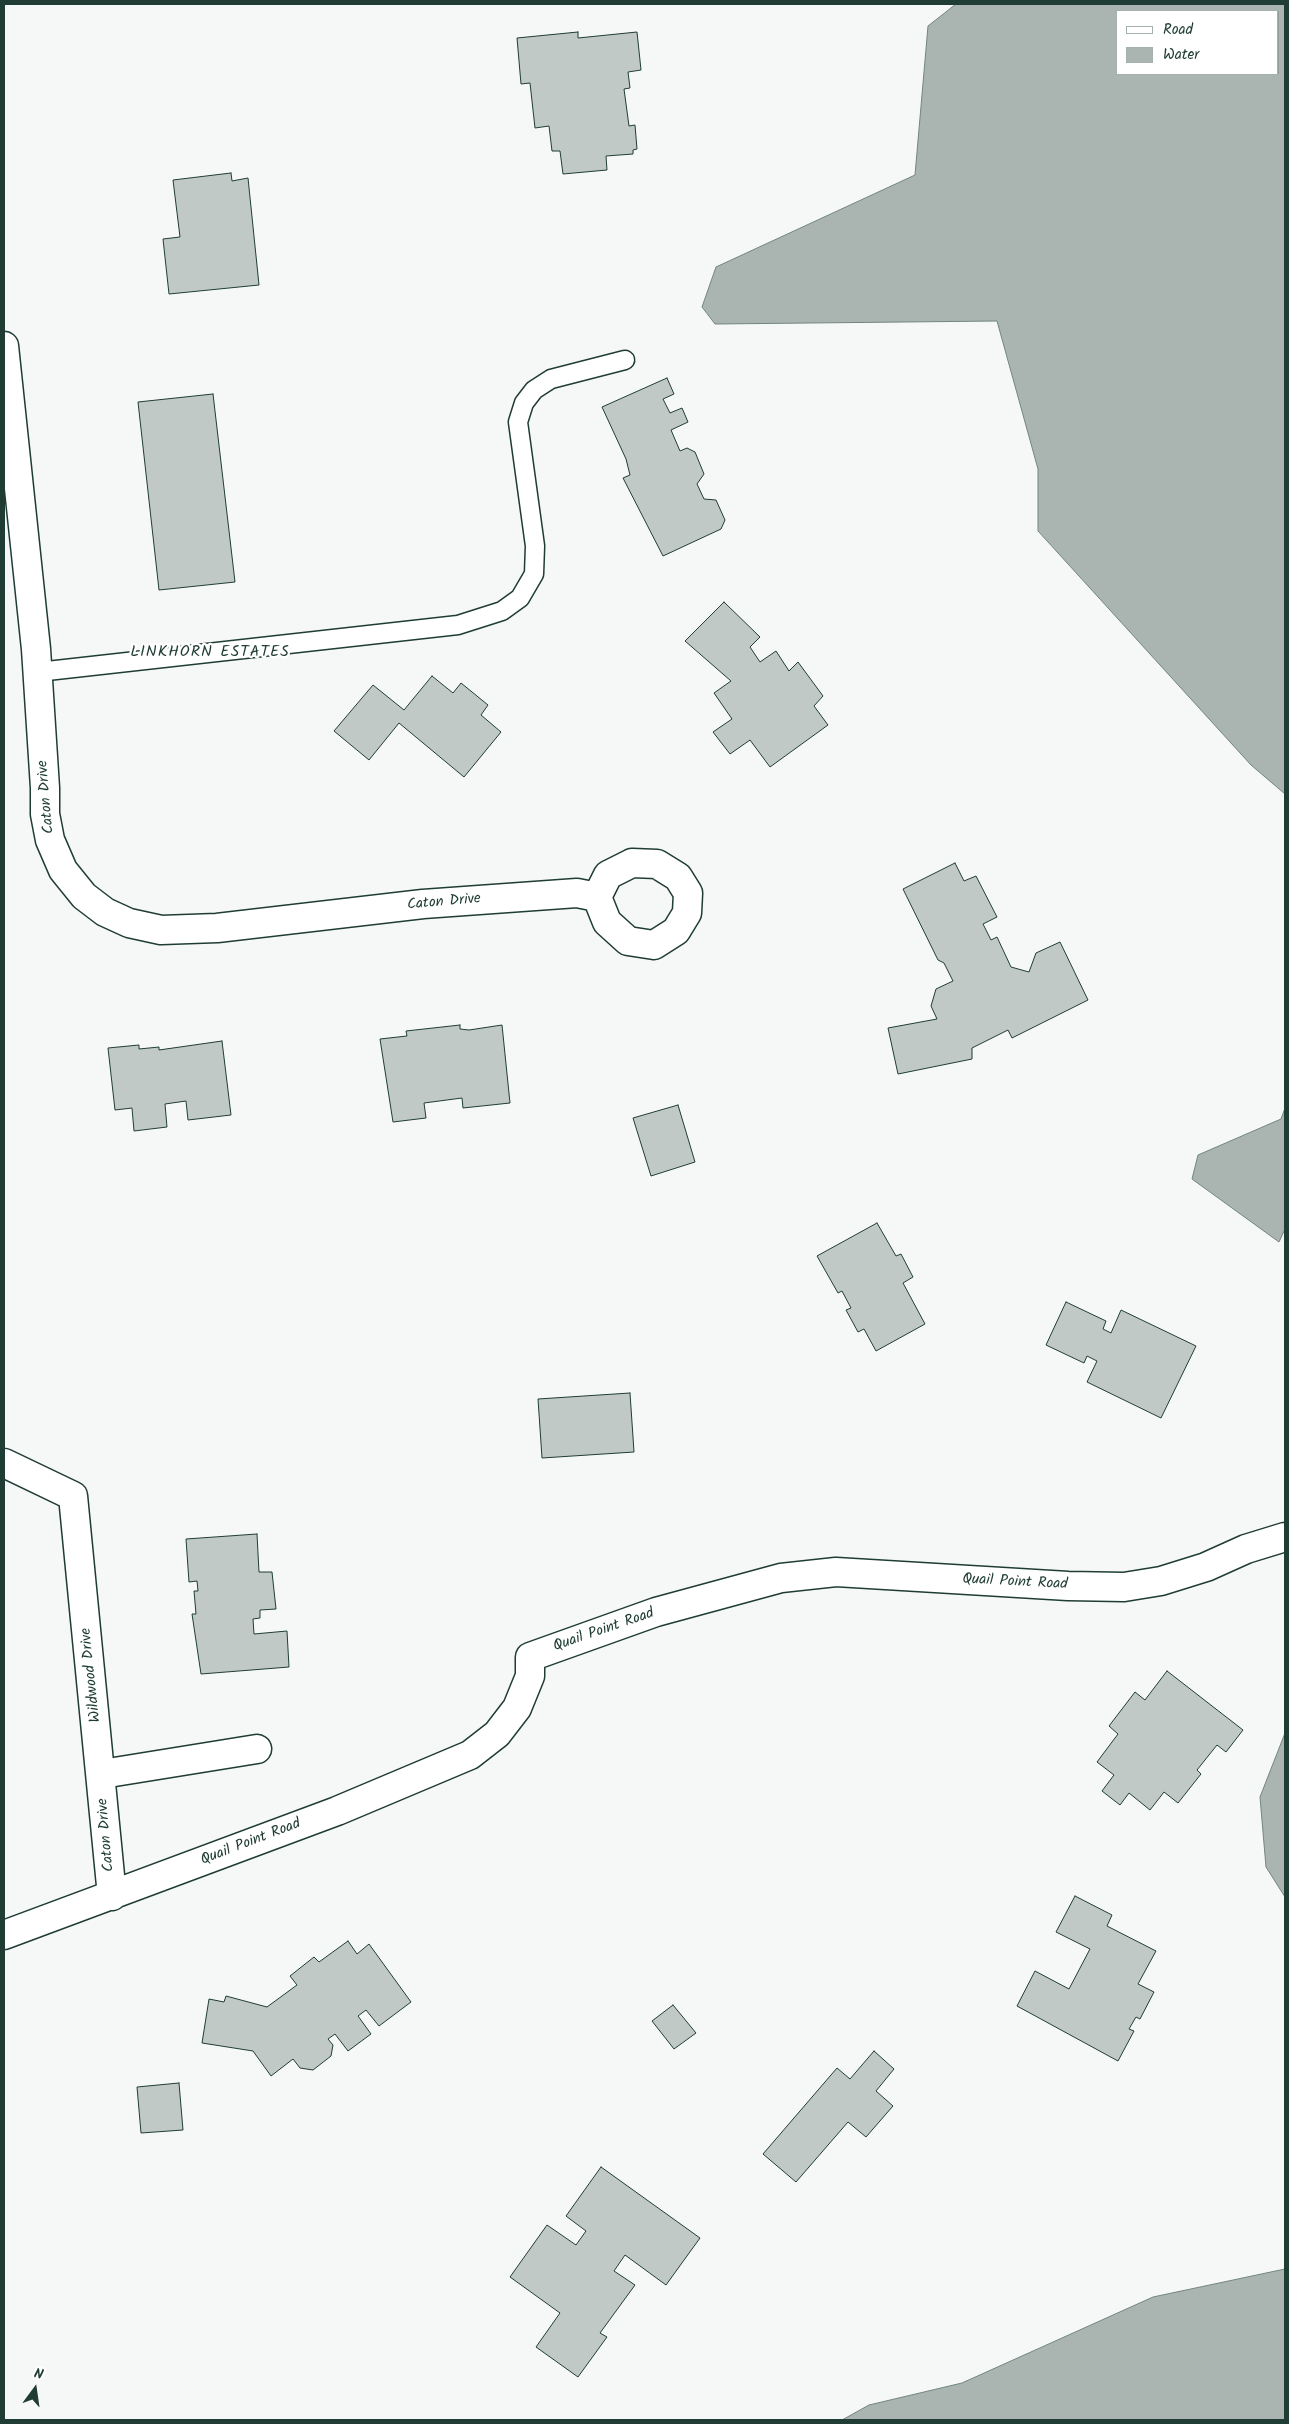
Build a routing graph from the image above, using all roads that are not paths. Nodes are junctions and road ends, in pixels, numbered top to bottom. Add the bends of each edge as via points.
1 (625, 360) dead end
2 (5, 362) edge
3 (38, 672) junction
4 (597, 897) dead end
5 (4, 1463) edge
6 (1285, 1537) edge
7 (257, 1749) dead end
8 (102, 1774) junction
9 (112, 1896) junction
10 (4, 1935) edge

1 - 3 lane via 551,379 534,390 524,403 518,422 535,546 534,574 520,598 502,611 458,625
2 - 3 street, Caton Drive
3 - 4 street, Caton Drive via 45,814 50,840 63,870 84,896 105,912 129,923 161,930 217,928 423,904 577,893
5 - 8 street, Wildwood Drive via 73,1496
6 - 9 street, Quail Point Road via 1161,1581 1124,1587 836,1572 781,1578 656,1612 530,1657 530,1676 517,1708 496,1734 470,1755 338,1811
7 - 8 street
8 - 9 street, Caton Drive
9 - 10 street, Quail Point Road

